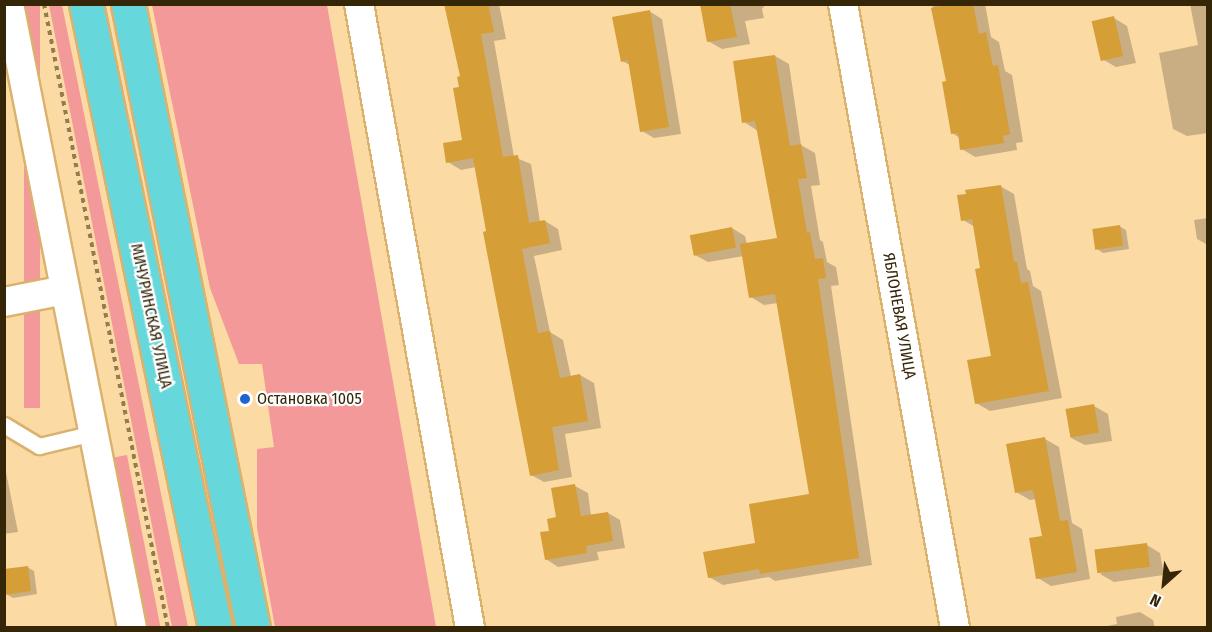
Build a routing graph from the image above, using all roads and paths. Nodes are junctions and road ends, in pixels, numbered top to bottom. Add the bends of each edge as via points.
1 (9, 4) edge
2 (44, 4) edge
3 (86, 4) edge
4 (128, 4) edge
5 (359, 4) edge
6 (843, 4) edge
7 (65, 290) junction
8 (4, 302) edge
9 (4, 426) edge
10 (93, 433) junction
11 (132, 627) edge
12 (168, 627) edge
13 (215, 627) edge
14 (253, 627) edge
15 (470, 627) edge
16 (955, 627) edge

1 - 7 street
2 - 12 path
3 - 13 main road, МИЧУРИНСКАЯ УЛИЦА
4 - 14 main road
5 - 15 street
6 - 16 street, ЯБЛОНЕВАЯ УЛИЦА
7 - 8 street
7 - 10 street
9 - 10 lane via 39,446
10 - 11 street

